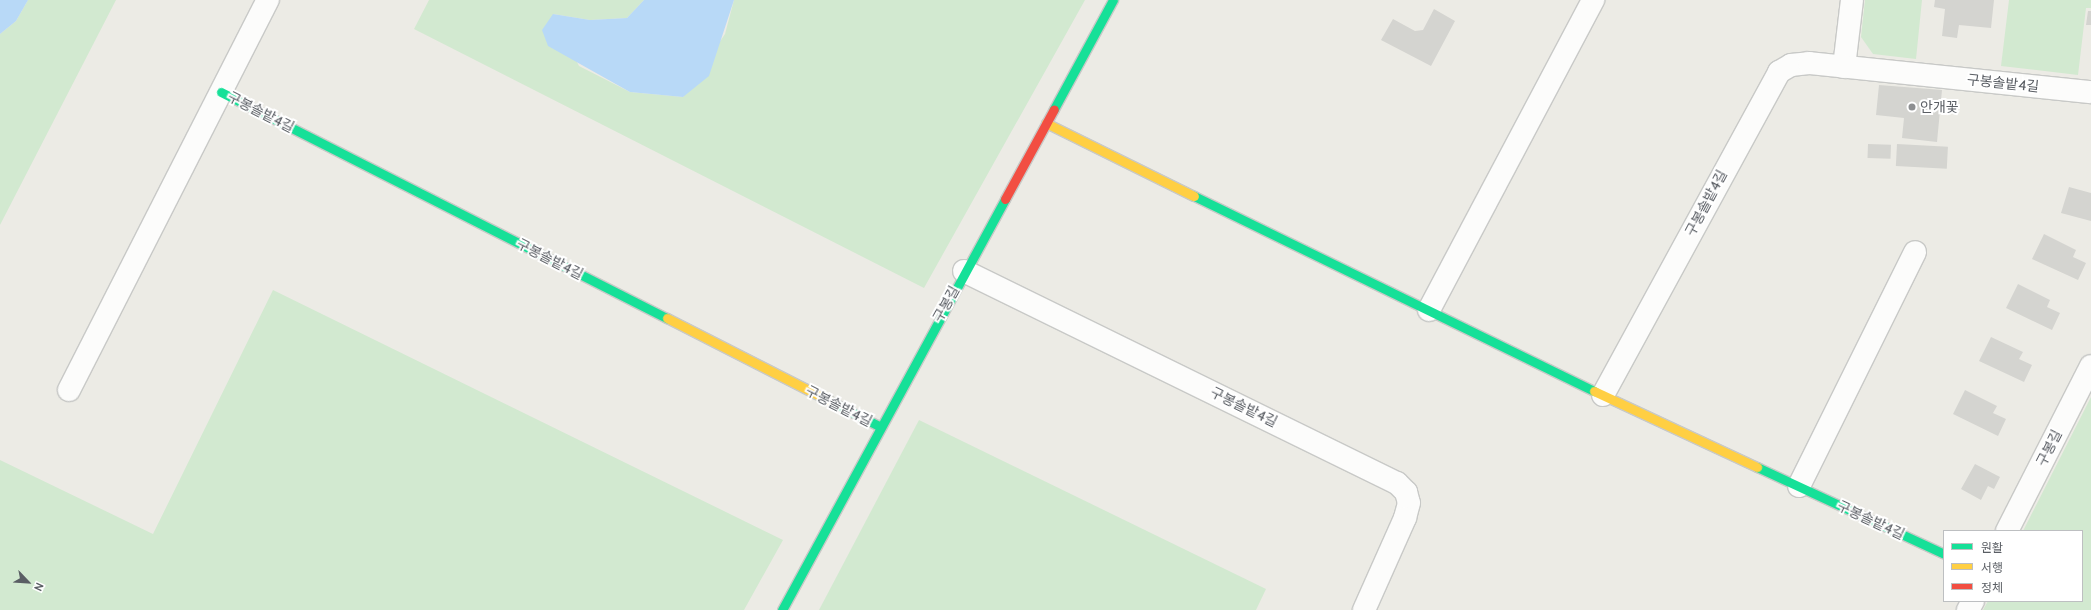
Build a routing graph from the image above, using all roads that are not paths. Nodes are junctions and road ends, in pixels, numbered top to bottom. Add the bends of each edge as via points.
1 (268, 0) edge
2 (1113, 0) edge
3 (1593, 0) edge
4 (1852, 0) edge
5 (1844, 67) junction
6 (221, 92) junction
7 (2091, 92) edge
8 (1046, 123) junction
9 (1915, 252) dead end
10 (964, 271) junction
11 (1429, 310) junction
12 (2091, 366) edge
13 (69, 390) dead end
14 (1603, 395) junction
15 (879, 426) junction
16 (1799, 486) junction
17 (2008, 530) edge
18 (1943, 554) edge
19 (782, 610) edge
20 (1364, 610) edge

1 - 6 street, 구봉솔밭4길
2 - 8 street, 구봉길
3 - 11 street
4 - 5 street
5 - 7 street, 구봉솔밭4길
5 - 14 street, 구봉솔밭4길 via 1791,65 1779,72 1770,84
6 - 13 street, 구봉솔밭4길
6 - 15 street, 구봉솔밭4길
8 - 10 street, 구봉길
8 - 11 street, 구봉솔밭4길
9 - 16 street
10 - 15 street, 구봉길
10 - 20 street, 구봉솔밭4길 via 1397,483 1406,492 1409,503 1405,518
11 - 14 street, 구봉솔밭4길
12 - 17 street, 구봉길
14 - 16 street, 구봉솔밭4길
15 - 19 street, 구봉길
16 - 18 street, 구봉솔밭4길

